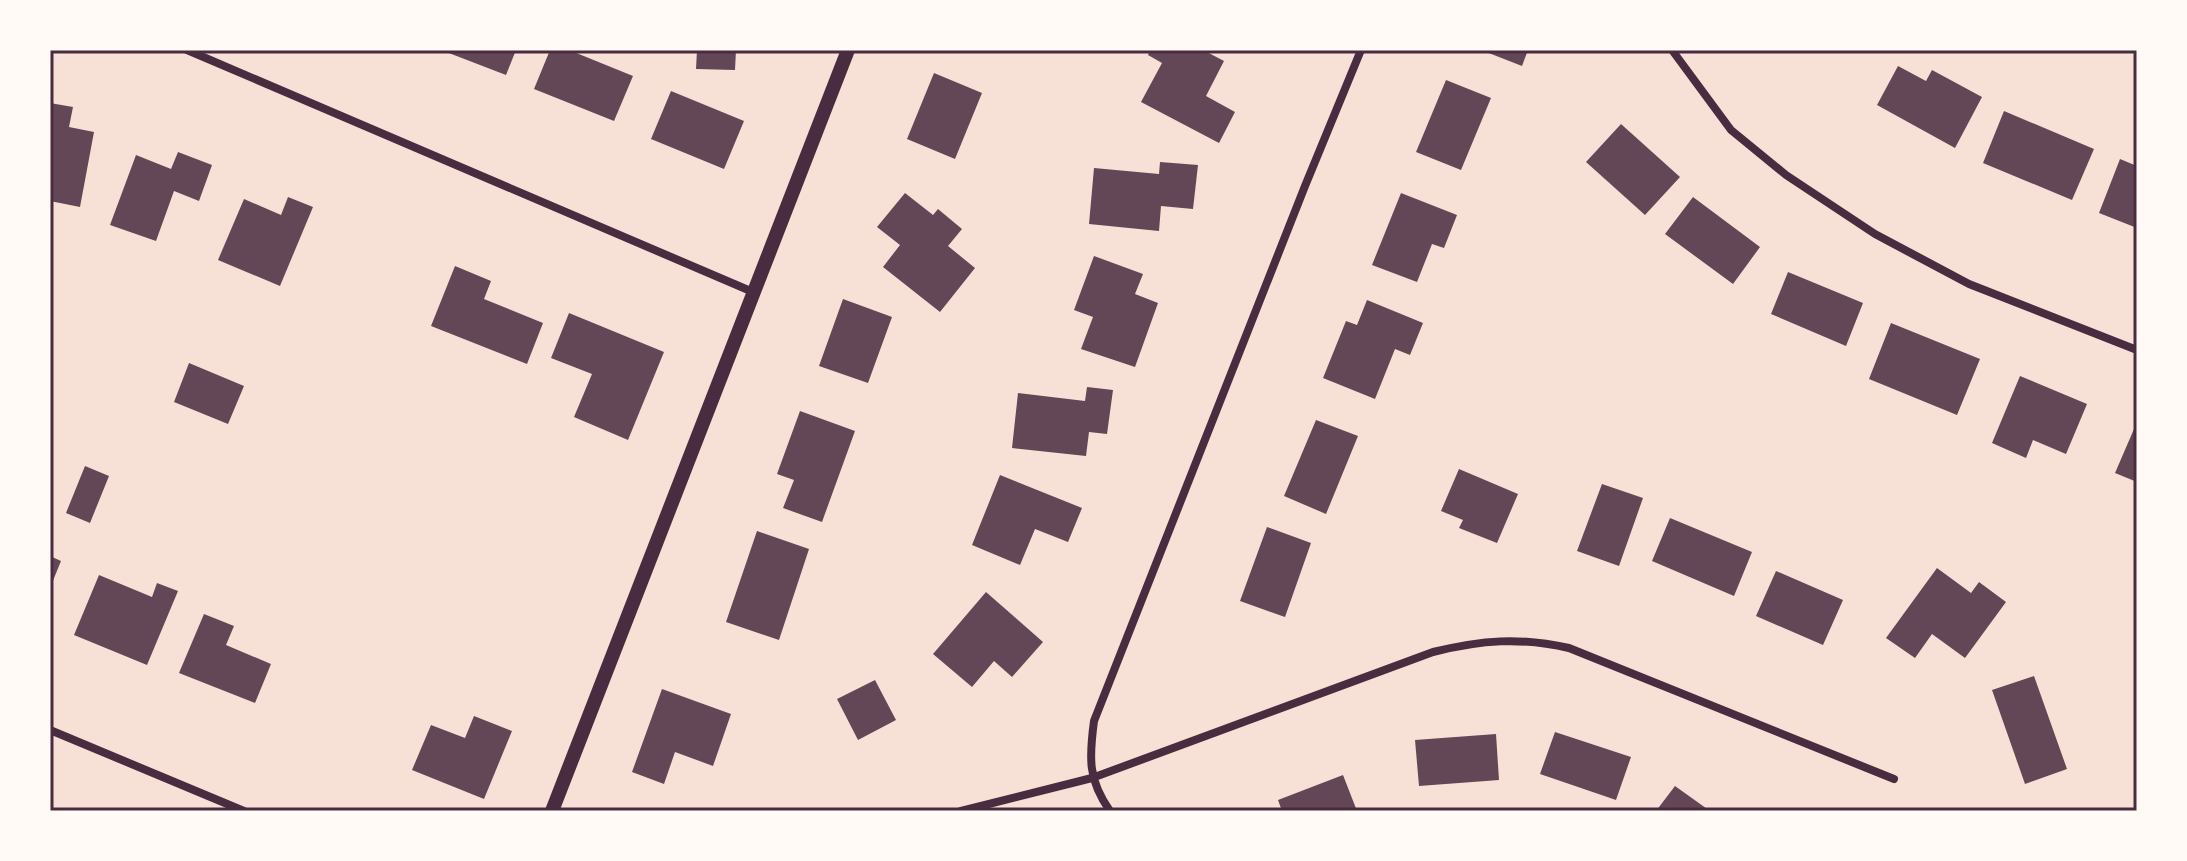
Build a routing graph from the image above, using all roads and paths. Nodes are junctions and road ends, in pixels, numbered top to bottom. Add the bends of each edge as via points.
1 (187, 50) edge
2 (848, 50) edge
3 (1361, 50) edge
4 (1672, 50) edge
5 (753, 292) junction
6 (2137, 350) edge
7 (50, 730) edge
8 (1092, 778) junction
9 (1894, 779) dead end
10 (244, 811) edge
11 (552, 811) edge
12 (961, 811) edge
13 (1110, 811) edge

1 - 5 street
2 - 5 street
3 - 8 street via 1094,721
4 - 6 street via 1731,130 1786,175 1875,234 1969,284
5 - 11 street
7 - 10 street
8 - 9 street via 1433,652 1500,639 1569,648
8 - 12 street
8 - 13 street

